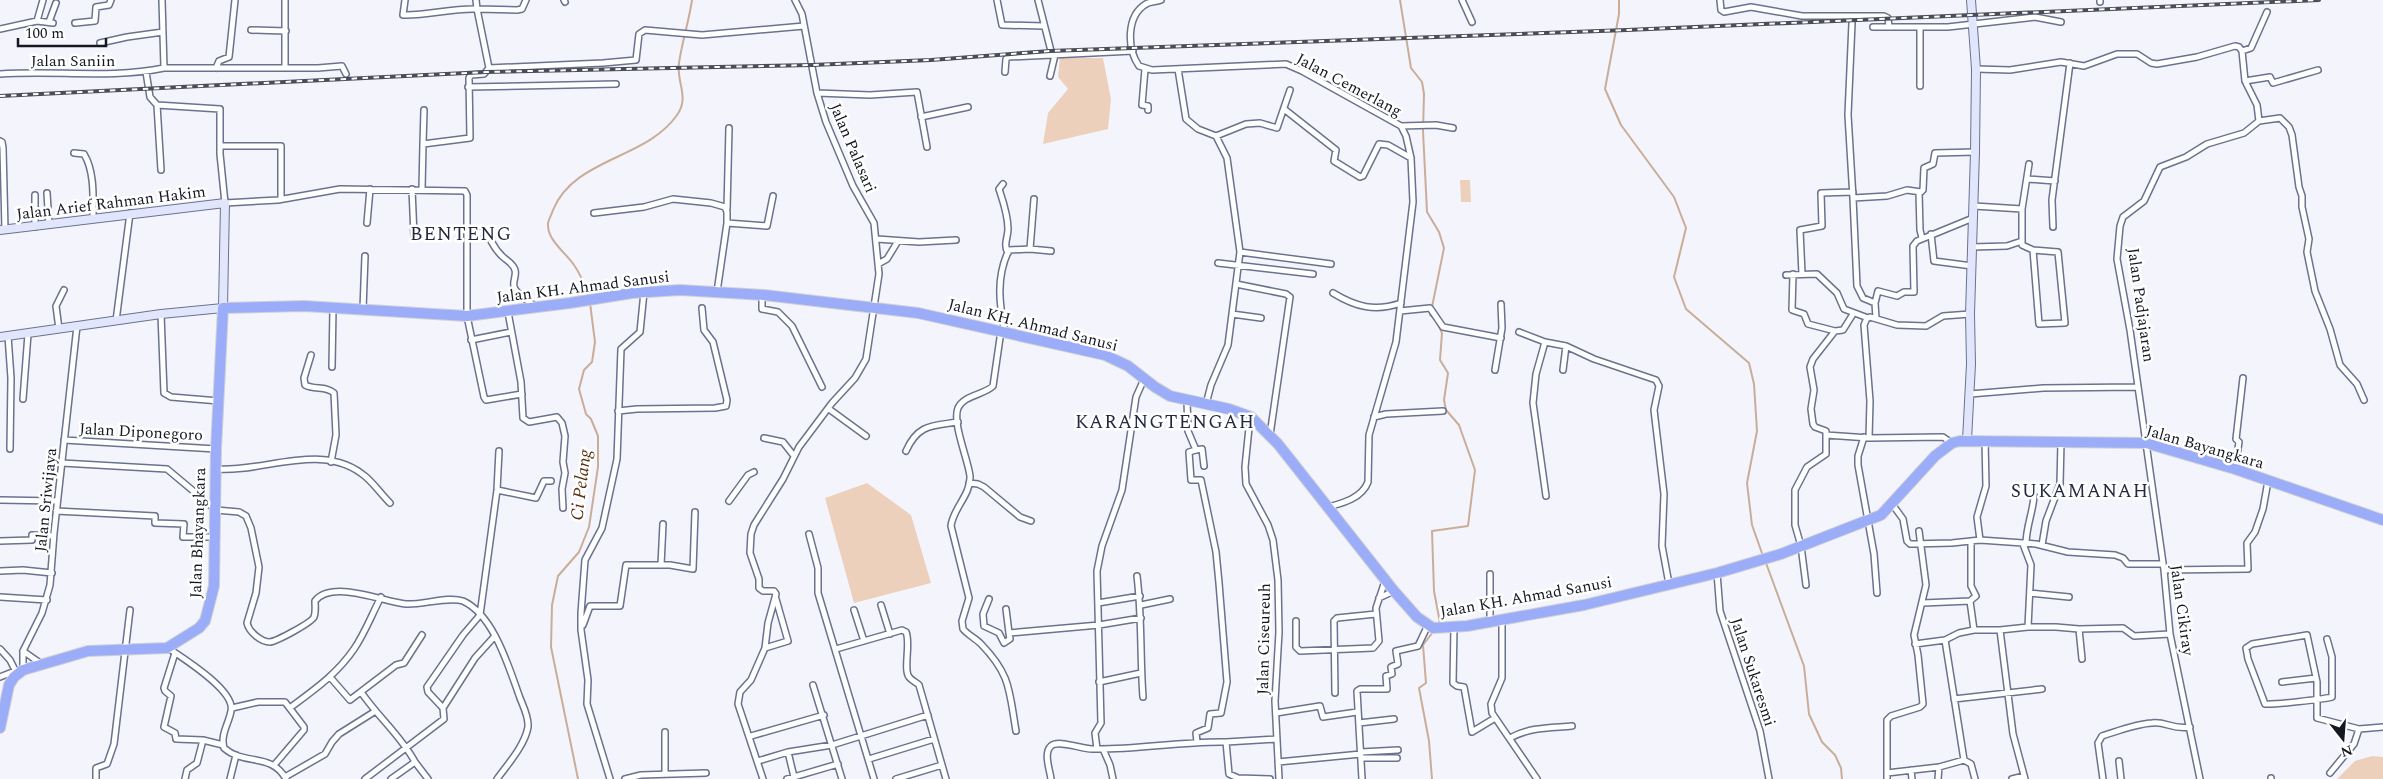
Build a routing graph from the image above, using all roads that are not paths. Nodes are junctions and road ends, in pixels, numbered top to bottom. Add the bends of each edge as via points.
1 (43, 0) edge
2 (111, 0) edge
3 (162, 0) edge
4 (235, 0) edge
5 (285, 0) edge
6 (405, 0) edge
7 (476, 0) edge
8 (526, 0) edge
9 (794, 0) edge
10 (997, 0) edge
11 (1038, 0) edge
12 (1161, 0) edge
13 (1462, 0) edge
14 (1720, 0) edge
15 (1971, 0) edge
16 (56, 3) dead end
17 (477, 9) junction
18 (2267, 12) dead end
19 (38, 21) junction
20 (1472, 22) dead end
21 (2061, 22) dead end
22 (75, 23) dead end
23 (1852, 23) dead end
24 (1974, 23) junction
25 (804, 26) junction
26 (1044, 26) junction
27 (1889, 26) junction
28 (1873, 27) dead end
29 (1920, 27) junction
30 (0, 29) edge
31 (251, 30) dead end
32 (286, 31) junction
33 (163, 32) junction
34 (100, 43) dead end
35 (1133, 50) junction
36 (2242, 51) junction
37 (1053, 55) junction
38 (2070, 63) junction
39 (285, 67) junction
40 (164, 68) junction
41 (216, 68) junction
42 (489, 68) junction
43 (1178, 68) junction
44 (1146, 69) junction
45 (1976, 69) junction
46 (2318, 70) dead end
47 (146, 72) junction
48 (1005, 72) dead end
49 (0, 74) edge
50 (346, 74) dead end
51 (1050, 76) dead end
52 (2245, 81) junction
53 (616, 84) dead end
54 (1920, 86) dead end
55 (468, 87) junction
56 (1290, 90) dead end
57 (817, 93) junction
58 (157, 105) junction
59 (968, 107) dead end
60 (1284, 109) junction
61 (424, 110) dead end
62 (1148, 110) dead end
63 (921, 117) junction
64 (2259, 121) junction
65 (1401, 126) junction
66 (729, 128) dead end
67 (1453, 128) dead end
68 (1216, 136) junction
69 (0, 141) edge
70 (423, 144) junction
71 (220, 146) junction
72 (927, 147) dead end
73 (1976, 152) junction
74 (74, 153) dead end
75 (1411, 158) junction
76 (2029, 164) dead end
77 (161, 170) dead end
78 (1, 171) edge
79 (2027, 179) junction
80 (2055, 181) junction
81 (1003, 184) dead end
82 (370, 189) junction
83 (412, 189) junction
84 (422, 189) junction
85 (1919, 192) junction
86 (47, 193) dead end
87 (1, 194) edge
88 (35, 195) dead end
89 (1853, 195) junction
90 (773, 196) dead end
91 (281, 199) junction
92 (1034, 199) dead end
93 (225, 203) junction
94 (1974, 206) junction
95 (2022, 208) junction
96 (727, 209) junction
97 (130, 213) junction
98 (594, 214) dead end
99 (1973, 218) junction
100 (93, 219) junction
101 (367, 223) dead end
102 (727, 223) junction
103 (49, 225) junction
104 (35, 227) junction
105 (2053, 227) dead end
106 (2, 230) edge
107 (466, 232) junction
108 (1931, 234) junction
109 (414, 236) dead end
110 (1922, 238) junction
111 (877, 239) junction
112 (956, 240) dead end
113 (898, 241) junction
114 (2022, 241) junction
115 (1972, 247) junction
116 (1030, 249) junction
117 (2033, 250) junction
118 (1051, 251) dead end
119 (1008, 252) junction
120 (1240, 252) junction
121 (366, 256) dead end
122 (1218, 263) dead end
123 (878, 264) junction
124 (1239, 264) junction
125 (1331, 264) dead end
126 (1972, 266) junction
127 (1313, 274) dead end
128 (1786, 274) dead end
129 (1793, 274) junction
130 (1802, 274) junction
131 (1236, 284) junction
132 (64, 290) dead end
133 (644, 291) junction
134 (717, 292) junction
135 (1333, 293) dead end
136 (762, 295) junction
137 (1401, 303) junction
138 (1875, 303) junction
139 (1501, 304) dead end
140 (874, 306) junction
141 (223, 308) junction
142 (334, 308) junction
143 (536, 308) junction
144 (702, 308) dead end
145 (363, 309) junction
146 (1400, 311) junction
147 (508, 312) junction
148 (161, 314) junction
149 (1232, 314) junction
150 (1853, 314) junction
151 (1970, 314) junction
152 (466, 316) junction
153 (1261, 318) dead end
154 (1868, 318) junction
155 (1876, 318) junction
156 (116, 321) junction
157 (77, 326) junction
158 (58, 329) junction
159 (1003, 331) junction
160 (1835, 331) junction
161 (512, 332) junction
162 (1519, 332) dead end
163 (28, 334) junction
164 (4, 337) edge
165 (1500, 338) junction
166 (471, 340) junction
167 (1545, 342) junction
168 (1566, 346) junction
169 (311, 355) dead end
170 (332, 367) dead end
171 (1495, 370) dead end
172 (1563, 370) dead end
173 (1144, 378) junction
174 (2243, 378) dead end
175 (822, 387) dead end
176 (2138, 387) junction
177 (522, 394) junction
178 (1970, 394) junction
179 (23, 400) dead end
180 (1187, 400) junction
181 (2364, 400) dead end
182 (219, 401) junction
183 (1206, 404) junction
184 (829, 409) junction
185 (618, 411) junction
186 (1443, 411) dead end
187 (1250, 417) junction
188 (1374, 417) junction
189 (958, 422) junction
190 (1270, 435) junction
191 (1826, 435) junction
192 (866, 436) dead end
193 (1867, 437) junction
194 (764, 438) dead end
195 (64, 440) junction
196 (1967, 440) junction
197 (1984, 440) junction
198 (2061, 441) junction
199 (2146, 442) junction
200 (1952, 443) junction
201 (216, 449) junction
202 (10, 450) dead end
203 (499, 450) dead end
204 (1196, 450) junction
205 (906, 452) dead end
206 (794, 456) junction
207 (331, 462) junction
208 (62, 463) junction
209 (1204, 466) dead end
210 (2235, 469) junction
211 (216, 470) junction
212 (754, 472) dead end
213 (2268, 480) junction
214 (551, 481) dead end
215 (970, 483) junction
216 (497, 490) junction
217 (1546, 496) dead end
218 (2034, 496) dead end
219 (0, 500) edge
220 (729, 500) dead end
221 (57, 501) junction
222 (390, 503) dead end
223 (1892, 504) junction
224 (1328, 507) junction
225 (564, 508) dead end
226 (216, 510) junction
227 (56, 511) junction
228 (695, 512) dead end
229 (2383, 520) edge
230 (1031, 521) dead end
231 (1868, 521) junction
232 (663, 524) dead end
233 (1918, 530) dead end
234 (808, 534) dead end
235 (54, 536) junction
236 (216, 537) junction
237 (1980, 540) junction
238 (0, 541) edge
239 (1971, 541) junction
240 (1920, 543) junction
241 (2025, 544) junction
242 (2042, 545) junction
243 (1801, 546) junction
244 (661, 565) junction
245 (2163, 567) junction
246 (0, 571) edge
247 (52, 572) junction
248 (1717, 573) junction
249 (1490, 574) dead end
250 (1137, 576) dead end
251 (1386, 580) junction
252 (1669, 585) junction
253 (1806, 586) dead end
254 (1394, 591) junction
255 (1877, 593) dead end
256 (2030, 593) junction
257 (1140, 596) junction
258 (381, 597) junction
259 (2068, 597) dead end
260 (0, 598) edge
261 (989, 598) dead end
262 (1379, 598) junction
263 (776, 599) junction
264 (1170, 599) dead end
265 (47, 600) junction
266 (1970, 601) junction
267 (1098, 603) junction
268 (1923, 603) junction
269 (881, 605) dead end
270 (1141, 605) junction
271 (1006, 609) dead end
272 (130, 610) dead end
273 (854, 610) dead end
274 (1376, 614) junction
275 (479, 617) junction
276 (1141, 618) junction
277 (1502, 620) junction
278 (1296, 621) dead end
279 (1490, 622) junction
280 (1099, 624) junction
281 (1440, 627) junction
282 (2028, 627) junction
283 (2079, 629) junction
284 (581, 630) junction
285 (1974, 630) junction
286 (2000, 630) junction
287 (1009, 633) junction
288 (890, 634) junction
289 (2170, 634) junction
290 (422, 635) dead end
291 (494, 637) junction
292 (2327, 639) dead end
293 (1945, 640) junction
294 (864, 641) junction
295 (1915, 644) junction
296 (765, 648) junction
297 (0, 649) edge
298 (836, 649) junction
299 (171, 650) junction
300 (126, 651) junction
301 (1336, 651) junction
302 (22, 652) junction
303 (2082, 659) dead end
304 (10, 660) junction
305 (40, 664) junction
306 (19, 672) junction
307 (1142, 673) junction
308 (0, 677) edge
309 (330, 677) junction
310 (2316, 678) junction
311 (1099, 682) junction
312 (2282, 682) dead end
313 (814, 685) dead end
314 (2042, 689) dead end
315 (361, 692) junction
316 (1335, 693) dead end
317 (2009, 694) junction
318 (1143, 698) dead end
319 (2319, 698) junction
320 (1954, 699) junction
321 (291, 707) junction
322 (232, 708) junction
323 (443, 708) junction
324 (374, 712) junction
325 (1358, 712) junction
326 (928, 714) junction
327 (1276, 714) junction
328 (824, 715) junction
329 (1394, 718) dead end
330 (1495, 718) junction
331 (1359, 723) junction
332 (1572, 726) dead end
333 (2190, 727) junction
334 (2383, 727) edge
335 (0, 728) edge
336 (2359, 729) junction
337 (1016, 731) dead end
338 (665, 732) dead end
339 (861, 734) junction
340 (751, 736) junction
341 (1510, 738) junction
342 (934, 739) junction
343 (1277, 739) junction
344 (203, 740) junction
345 (1197, 742) junction
346 (1226, 742) junction
347 (223, 745) junction
348 (832, 745) junction
349 (407, 748) junction
350 (1100, 749) junction
351 (1398, 750) dead end
352 (788, 752) junction
353 (236, 755) junction
354 (1361, 755) junction
355 (1397, 758) dead end
356 (869, 759) junction
357 (1964, 760) junction
358 (758, 761) junction
359 (2119, 761) dead end
360 (415, 762) junction
361 (1278, 762) junction
362 (275, 764) junction
363 (838, 764) junction
364 (942, 765) junction
365 (1939, 767) junction
366 (1911, 770) junction
367 (706, 773) dead end
368 (2330, 773) dead end
369 (665, 774) junction
370 (1230, 776) edge
371 (1887, 776) edge
372 (794, 777) junction
373 (2025, 777) edge
374 (285, 778) edge
375 (96, 779) edge
376 (185, 779) edge
377 (230, 779) edge
378 (365, 779) edge
379 (391, 779) edge
380 (428, 779) edge
381 (497, 779) edge
382 (610, 779) edge
383 (625, 779) edge
384 (763, 779) edge
385 (786, 779) edge
386 (842, 779) edge
387 (874, 779) edge
388 (896, 779) edge
389 (946, 779) edge
390 (1052, 779) edge
391 (1113, 779) edge
392 (1270, 779) edge
393 (1279, 779) edge
394 (1362, 779) edge
395 (1537, 779) edge
396 (1769, 779) edge
397 (1912, 779) edge
398 (1938, 779) edge
399 (1975, 779) edge
400 (2012, 779) edge
401 (2103, 779) edge
402 (2121, 779) edge
403 (2200, 779) edge

1 - 19 street
2 - 22 street via 109,5 96,7 96,21
3 - 33 street
4 - 41 street via 229,58 219,61
5 - 32 street
6 - 17 street via 404,16
7 - 17 street
8 - 17 street via 522,9 517,10
9 - 25 street, Jalan Palasari
10 - 26 street via 1002,25
11 - 26 street
12 - 35 street via 1146,4 1134,18 1131,33
13 - 20 street
14 - 27 street via 1724,12 1751,7 1802,16 1884,16 1888,18
15 - 24 main road
16 - 19 street via 51,23
17 - 42 street
18 - 36 street via 2251,48
19 - 30 street
21 - 24 street via 2035,17
23 - 89 street via 1848,115
24 - 29 street
24 - 45 main road
25 - 42 street via 702,35 641,31 636,60
25 - 57 street, Jalan Palasari
26 - 37 street
27 - 28 street
27 - 29 street
29 - 54 street
31 - 32 street
32 - 39 street
33 - 34 street
33 - 40 street
35 - 37 street
35 - 44 street via 1136,62
36 - 38 street via 2235,46 2157,64 2137,54 2117,54 2084,66
36 - 52 street
37 - 48 street via 1008,57
37 - 51 street
38 - 45 street via 2052,62 2010,70
38 - 80 street
39 - 41 street, Jalan Saniin
39 - 50 street, Jalan Saniin via 342,66
40 - 41 street, Jalan Saniin
40 - 47 street, Jalan Saniin
42 - 55 street via 484,74 470,76
43 - 44 street, Jalan Cemerlang
43 - 65 street, Jalan Cemerlang via 1286,64
43 - 68 street via 1186,119 1198,129
44 - 62 street via 1142,104 1148,106
45 - 73 main road
46 - 52 street via 2272,84 2270,78
47 - 49 street, Jalan Saniin
47 - 58 street via 150,97
52 - 64 street via 2257,105
53 - 55 street
55 - 70 street via 470,138
56 - 60 street
57 - 63 street via 870,95 917,92
57 - 111 street, Jalan Palasari via 850,179 873,219
58 - 71 street via 220,109
58 - 77 street
59 - 63 street
60 - 68 street via 1276,128 1260,123 1246,124
60 - 75 street via 1336,150 1334,160 1360,177 1379,144 1388,145
61 - 70 street
63 - 72 street
64 - 176 street, Jalan Padjajaran via 2244,133 2207,144 2160,167 2144,201 2123,218 2117,259
64 - 181 street via 2280,118 2289,127 2309,239 2307,252 2314,291 2340,365 2357,384
65 - 67 street
65 - 75 street, Jalan Cemerlang
66 - 96 street
68 - 120 street via 1226,158
69 - 78 street via 3,148
70 - 84 street
71 - 91 street via 281,146
71 - 93 street
73 - 85 street via 1934,153 1933,164 1924,167 1923,190
73 - 94 main road
74 - 100 street via 84,154 88,161
75 - 137 street, Jalan Cemerlang via 1413,202
76 - 79 street
78 - 87 street
79 - 80 street
79 - 95 street
80 - 105 street
81 - 119 street via 999,188 1007,214 1005,248
82 - 83 street
82 - 91 street via 327,191
82 - 101 street
83 - 84 street
83 - 109 street
84 - 107 street via 465,191
85 - 89 street via 1907,190 1887,196
85 - 110 street
86 - 103 street
87 - 106 street
88 - 104 street
89 - 130 street via 1821,194 1822,226 1800,230
89 - 138 street via 1857,286 1863,298
90 - 102 street via 767,226
91 - 93 street
92 - 116 street
93 - 97 main road, Jalan Arief Rahman Hakim
93 - 141 main road
94 - 95 street
94 - 99 main road
95 - 114 street
96 - 98 street via 711,203 673,199
96 - 102 street
97 - 100 main road, Jalan Arief Rahman Hakim
97 - 156 street
99 - 108 street
99 - 115 main road
100 - 103 main road, Jalan Arief Rahman Hakim
102 - 134 street
103 - 104 main road, Jalan Arief Rahman Hakim
104 - 106 main road, Jalan Arief Rahman Hakim
107 - 143 street via 491,238 514,268 515,291
107 - 152 street
108 - 110 street
108 - 126 street via 1934,260
110 - 138 street via 1913,246 1914,292 1897,296 1878,291
111 - 113 street
111 - 123 street, Jalan Palasari
112 - 113 street
113 - 123 street via 887,259
114 - 115 street via 2007,246
114 - 117 street via 2024,247
115 - 126 main road
116 - 118 street
116 - 119 street
117 - 117 street via 2056,250 2059,254 2065,323 2040,325
119 - 159 street via 999,293
120 - 124 street
120 - 125 street
121 - 145 street
122 - 124 street
123 - 140 street, Jalan Palasari
124 - 127 street
124 - 131 street
126 - 151 main road
128 - 129 street
129 - 130 street
129 - 160 street via 1792,310 1804,314 1808,324
130 - 150 street via 1817,274 1837,293 1844,309
131 - 149 street
131 - 190 street via 1290,297
132 - 158 street via 56,306
133 - 134 highway, Jalan KH. Ahmad Sanusi
133 - 143 highway, Jalan KH. Ahmad Sanusi
133 - 185 street via 640,332 621,349
134 - 136 highway, Jalan KH. Ahmad Sanusi
135 - 137 street via 1374,309
136 - 140 highway, Jalan KH. Ahmad Sanusi
136 - 175 street via 762,309 782,315 792,326
137 - 146 street, Jalan Cemerlang
138 - 155 street
139 - 165 street
140 - 159 highway, Jalan KH. Ahmad Sanusi
140 - 184 street, Jalan Palasari via 866,359
141 - 142 highway, Jalan KH. Ahmad Sanusi
141 - 148 main road
141 - 182 highway, Jalan Bhayangkara
142 - 145 highway, Jalan KH. Ahmad Sanusi
142 - 170 street
143 - 147 highway, Jalan KH. Ahmad Sanusi
144 - 185 street via 704,330 713,343 726,406
145 - 152 highway, Jalan KH. Ahmad Sanusi
146 - 165 street via 1430,308 1443,326
146 - 188 street, Jalan Cemerlang via 1392,358
147 - 152 highway, Jalan KH. Ahmad Sanusi
147 - 161 street
148 - 156 main road
148 - 182 street via 164,393 171,397
149 - 153 street
149 - 183 street via 1228,345 1210,385
150 - 154 street
150 - 160 street via 1843,330
151 - 155 street via 1943,316 1927,326 1897,325
151 - 178 main road
152 - 166 street
154 - 155 street
154 - 193 street via 1864,324 1870,401
156 - 157 main road
157 - 158 main road
157 - 195 street, Jalan Sriwijaya
158 - 163 main road
159 - 173 highway, Jalan KH. Ahmad Sanusi via 1105,355
159 - 189 street via 993,386 962,403 956,415
160 - 191 street via 1810,367 1814,390 1813,424 1825,430
161 - 166 street
161 - 177 street
162 - 167 street
163 - 164 main road
163 - 179 street
164 - 202 street via 11,378
165 - 171 street
166 - 177 street via 485,399
167 - 168 street
167 - 217 street via 1536,374 1533,403
168 - 172 street
168 - 252 street via 1658,383 1654,410 1664,494 1662,553
169 - 207 street via 305,384 334,393 336,435
173 - 180 highway, Jalan KH. Ahmad Sanusi via 1170,396
173 - 267 street via 1136,397 1122,490 1097,571
174 - 210 street
176 - 178 street via 2043,388
176 - 199 street, Jalan Padjajaran
177 - 225 street via 524,421 537,422 557,417 562,423 565,436
178 - 196 main road
180 - 183 highway, Jalan KH. Ahmad Sanusi
180 - 204 street via 1188,431
182 - 201 highway, Jalan Bhayangkara
183 - 187 highway, Jalan KH. Ahmad Sanusi
184 - 192 street
184 - 206 street, Jalan Palasari
185 - 284 street via 617,459 602,528 584,564
186 - 188 street
187 - 190 highway, Jalan KH. Ahmad Sanusi
187 - 327 street, Jalan Ciseureuh via 1246,484 1273,540 1278,580
188 - 224 street, Jalan Cemerlang via 1369,435 1366,488 1356,497
189 - 205 street via 926,427
189 - 215 street
190 - 224 highway, Jalan KH. Ahmad Sanusi
191 - 193 street
191 - 243 street via 1826,454 1807,467 1795,490 1795,525
193 - 200 street via 1943,437
193 - 231 street via 1858,456 1858,465
194 - 206 street via 783,442
195 - 201 street, Jalan Diponegoro
195 - 208 street, Jalan Sriwijaya
196 - 197 highway, Jalan Bayangkara
196 - 200 highway, Jalan Bayangkara
197 - 198 highway, Jalan Bayangkara
197 - 237 street via 1986,486 1976,517
198 - 199 highway, Jalan Bayangkara
198 - 242 street via 2060,484 2046,521
199 - 210 highway, Jalan Bayangkara
199 - 245 street, Jalan Cikiray
200 - 223 highway, Jalan KH. Ahmad Sanusi via 1935,456
201 - 211 highway, Jalan Bhayangkara
203 - 216 street
204 - 209 street via 1202,450
204 - 345 street via 1189,452 1191,480 1201,480 1216,552 1227,682 1221,713 1210,714 1208,728 1196,733
206 - 263 street, Jalan Palasari via 754,525 750,545 760,591 774,591
207 - 211 street via 305,460
207 - 222 street via 346,465 366,477
208 - 221 street, Jalan Sriwijaya
208 - 226 street via 167,469
210 - 213 highway, Jalan Bayangkara
211 - 226 highway, Jalan Bhayangkara
212 - 220 street
213 - 229 highway, Jalan Bayangkara
213 - 245 street via 2263,509 2255,532 2247,542 2248,569
214 - 216 street via 544,481 536,498
215 - 230 street via 984,487 1020,517
215 - 337 street via 951,526 969,598 962,621 963,629 978,641 1004,672
216 - 275 street
218 - 241 street
219 - 221 street
221 - 227 street, Jalan Sriwijaya
223 - 231 highway, Jalan KH. Ahmad Sanusi via 1881,515
223 - 240 street via 1903,519 1908,543
224 - 251 highway, Jalan KH. Ahmad Sanusi
226 - 236 highway, Jalan Bhayangkara
226 - 258 street via 239,512 248,520 259,568 247,623 254,634 267,642 310,620 315,601 321,595 340,592
227 - 235 street, Jalan Sriwijaya
227 - 236 street via 155,516 155,522 184,524 184,538
228 - 244 street via 693,569
231 - 243 highway, Jalan KH. Ahmad Sanusi
231 - 255 street
232 - 244 street
233 - 240 street
234 - 298 street via 818,568 818,593
235 - 238 street via 32,535 32,540
235 - 247 street, Jalan Sriwijaya
236 - 299 highway, Jalan Bhayangkara via 210,610 199,628
237 - 239 street
237 - 241 street
239 - 240 street
239 - 266 street via 1971,586 1976,596
240 - 268 street via 1926,585
241 - 242 street
241 - 256 street via 2032,565
242 - 245 street via 2068,552 2115,555 2128,564
243 - 248 highway, Jalan KH. Ahmad Sanusi
243 - 253 street
244 - 284 street via 626,565 620,606 590,606
245 - 289 street, Jalan Cikiray
246 - 247 street
247 - 265 street, Jalan Sriwijaya
248 - 252 highway, Jalan KH. Ahmad Sanusi
248 - 396 street, Jalan Sukaresmi via 1720,611 1760,731
249 - 279 street
250 - 257 street
251 - 254 highway, Jalan KH. Ahmad Sanusi
251 - 262 street
252 - 277 highway, Jalan KH. Ahmad Sanusi
254 - 262 street
254 - 281 highway, Jalan KH. Ahmad Sanusi via 1417,617
256 - 259 street
256 - 282 street
257 - 267 street
257 - 270 street
258 - 275 street via 406,604 462,601
258 - 309 street via 354,649
260 - 265 street
261 - 287 street via 983,614 984,626 999,633 1004,643 1010,639
262 - 274 street
263 - 296 street
263 - 296 street via 788,641
264 - 270 street
265 - 302 street, Jalan Sriwijaya
266 - 268 street
266 - 285 street
267 - 280 street
268 - 295 street via 1914,635
269 - 288 street
270 - 276 street
271 - 287 street
272 - 300 street
273 - 294 street
274 - 301 street via 1337,618 1333,624
274 - 301 street via 1380,638 1377,645
275 - 291 street
275 - 323 street via 427,687
276 - 280 street
276 - 307 street
277 - 279 highway, Jalan KH. Ahmad Sanusi
277 - 330 street via 1502,678 1491,704
278 - 301 street via 1297,650
279 - 281 highway, Jalan KH. Ahmad Sanusi
280 - 287 street
280 - 311 street
281 - 325 street via 1418,646 1396,651 1398,664 1391,667 1392,674 1386,676 1387,688 1357,691
281 - 330 street via 1453,684 1464,687 1472,732
282 - 283 street
282 - 286 street
283 - 289 street via 2124,628 2134,636
283 - 303 street
284 - 382 street via 587,673 587,704
285 - 286 street
285 - 293 street
286 - 317 street
288 - 294 street
288 - 326 street via 906,632 908,673 910,679 919,685
289 - 333 street, Jalan Cikiray
290 - 315 street via 404,663 396,665
291 - 323 street via 474,658
291 - 381 street via 506,660 528,724 523,740
292 - 319 street via 2332,657 2333,695
293 - 295 street
293 - 320 street
294 - 298 street
295 - 371 street via 1923,704 1888,720
296 - 340 street via 739,698 740,711
297 - 304 street
298 - 339 street
299 - 300 highway, Jalan Bhayangkara
299 - 322 street via 223,689
299 - 344 street via 164,688 171,696 164,727 175,733 176,739
300 - 305 highway, Jalan Bhayangkara via 88,651
300 - 375 street via 114,744 107,764 96,768
301 - 316 street
302 - 304 street via 19,658
302 - 305 street
302 - 306 street, Jalan Sriwijaya
304 - 306 street
305 - 306 highway, Jalan Bhayangkara
306 - 308 street
306 - 335 highway via 9,685
307 - 311 street
307 - 318 street
309 - 315 street via 350,700
309 - 321 street
310 - 312 street
310 - 319 street
310 - 319 street via 2307,634 2252,644 2246,648 2266,704
311 - 350 street via 1101,723 1095,733
313 - 328 street
314 - 317 street
315 - 324 street
317 - 320 street
317 - 373 street via 2013,734
319 - 336 street via 2318,720
320 - 357 street
321 - 322 street via 285,702 271,701 251,702
321 - 362 street via 304,730
322 - 347 street
323 - 349 street via 441,722
324 - 349 street
324 - 374 street via 339,734 326,754
325 - 327 street via 1323,716 1320,706
325 - 331 street
326 - 339 street
326 - 342 street
327 - 343 street, Jalan Ciseureuh
328 - 340 street
328 - 348 street
329 - 331 street
330 - 341 street
331 - 354 street
332 - 341 street via 1539,727
333 - 401 street via 2175,728 2152,722 2102,736 2098,743
333 - 403 street, Jalan Cikiray
334 - 336 street
336 - 368 street via 2354,744
338 - 369 street
339 - 348 street
339 - 356 street
340 - 358 street
341 - 395 street
342 - 356 street
342 - 364 street
343 - 346 street
343 - 361 street, Jalan Ciseureuh
344 - 347 street
344 - 376 street via 197,763 187,770
345 - 346 street
345 - 350 street
346 - 370 street
347 - 353 street
348 - 352 street
348 - 363 street
349 - 360 street
349 - 378 street
350 - 390 street via 1078,749 1067,744 1049,747 1047,755
350 - 391 street via 1110,765
351 - 354 street
352 - 358 street
352 - 372 street
353 - 362 street
353 - 377 street
354 - 355 street
354 - 361 street
354 - 394 street
356 - 387 street
357 - 365 street
357 - 399 street via 1972,764
358 - 384 street
359 - 402 street
360 - 379 street
360 - 380 street
361 - 393 street, Jalan Ciseureuh
362 - 374 street
363 - 372 street
363 - 386 street
364 - 388 street
364 - 389 street
365 - 366 street
365 - 398 street
366 - 371 street
366 - 397 street
367 - 369 street
369 - 383 street
370 - 392 street
372 - 385 street
373 - 400 street

